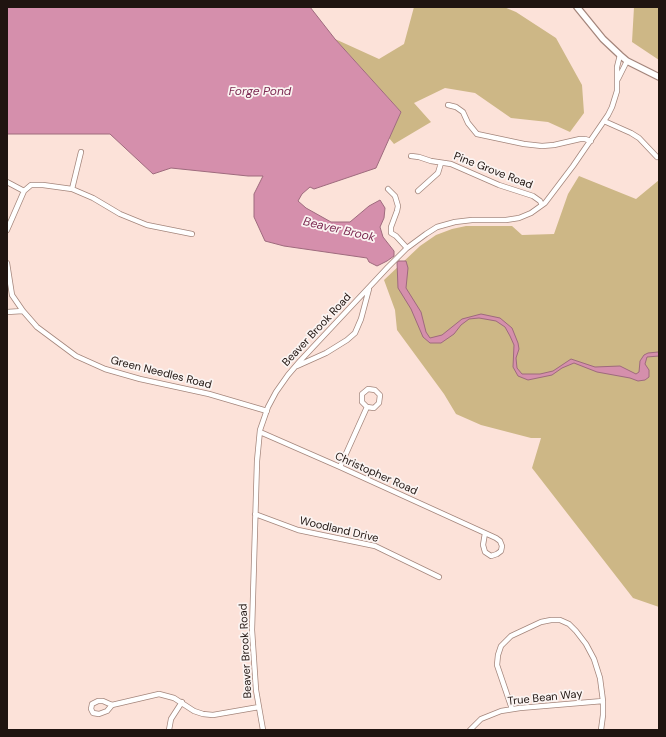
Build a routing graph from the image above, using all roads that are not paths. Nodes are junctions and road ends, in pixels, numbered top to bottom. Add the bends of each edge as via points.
1 (577, 7) edge
2 (620, 55) junction
3 (627, 61) junction
4 (659, 76) edge
5 (617, 81) junction
6 (448, 105) dead end
7 (604, 121) junction
8 (591, 141) junction
9 (81, 152) dead end
10 (411, 156) dead end
11 (657, 157) dead end
12 (441, 163) junction
13 (7, 182) edge
14 (72, 189) junction
15 (388, 189) dead end
16 (24, 191) junction
17 (418, 191) dead end
18 (542, 205) junction
19 (7, 230) edge
20 (192, 234) dead end
21 (405, 249) junction
22 (7, 263) edge
23 (370, 287) junction
24 (23, 311) junction
25 (7, 312) edge
26 (296, 366) junction
27 (366, 407) junction
28 (267, 411) junction
29 (260, 432) junction
30 (340, 467) junction
31 (255, 514) junction
32 (485, 533) junction
33 (439, 577) dead end
34 (603, 701) junction
35 (182, 702) junction
36 (112, 705) dead end
37 (259, 707) junction
38 (512, 709) junction
39 (169, 730) edge
40 (263, 730) edge
41 (470, 730) edge
42 (601, 730) edge

1 - 2 main road
2 - 3 main road
2 - 5 street, Beaver Brook Road via 617,62
3 - 4 main road
3 - 5 street, Beaver Brook Road
5 - 7 street, Beaver Brook Road via 612,107
6 - 8 street via 463,112 477,134 542,146 580,139
7 - 8 street, Beaver Brook Road
7 - 11 street via 639,138
8 - 18 street, Beaver Brook Road via 557,189
9 - 14 street
10 - 12 street, Pine Grove Road
12 - 17 street via 438,173
12 - 18 street, Pine Grove Road via 451,164 533,196
13 - 16 street
14 - 16 street via 31,185
14 - 20 street via 132,220
15 - 21 street via 395,196 398,206 391,233
16 - 19 street
18 - 21 street, Beaver Brook Road via 519,218 462,220 442,225
21 - 23 street, Beaver Brook Road
22 - 24 street, Green Needles Road via 12,295
23 - 26 street, Beaver Brook Road
23 - 26 street via 358,328 354,333 326,353
24 - 25 street
24 - 28 street, Green Needles Road via 37,327 58,344 96,365 140,379 208,394
26 - 28 street, Beaver Brook Road via 280,386
27 - 27 street via 374,408 379,403 380,395 375,390 368,389 362,395 362,402
27 - 30 street
28 - 29 street, Beaver Brook Road
29 - 30 street, Christopher Road
29 - 31 street, Beaver Brook Road
30 - 32 street, Christopher Road
31 - 33 street, Woodland Drive via 298,530 375,546
31 - 37 street, Beaver Brook Road via 252,630
32 - 32 street, Christopher Road via 499,539 501,551 495,555 488,555 483,550
34 - 38 street, True Bean Way
34 - 38 street via 597,668 586,644 569,624 560,620 550,620 511,636 499,651 498,670
34 - 42 street
35 - 36 street via 171,696 159,694
35 - 37 street via 198,713 208,715
35 - 39 street
37 - 40 street, Beaver Brook Road
38 - 41 street, True Bean Way via 481,719

